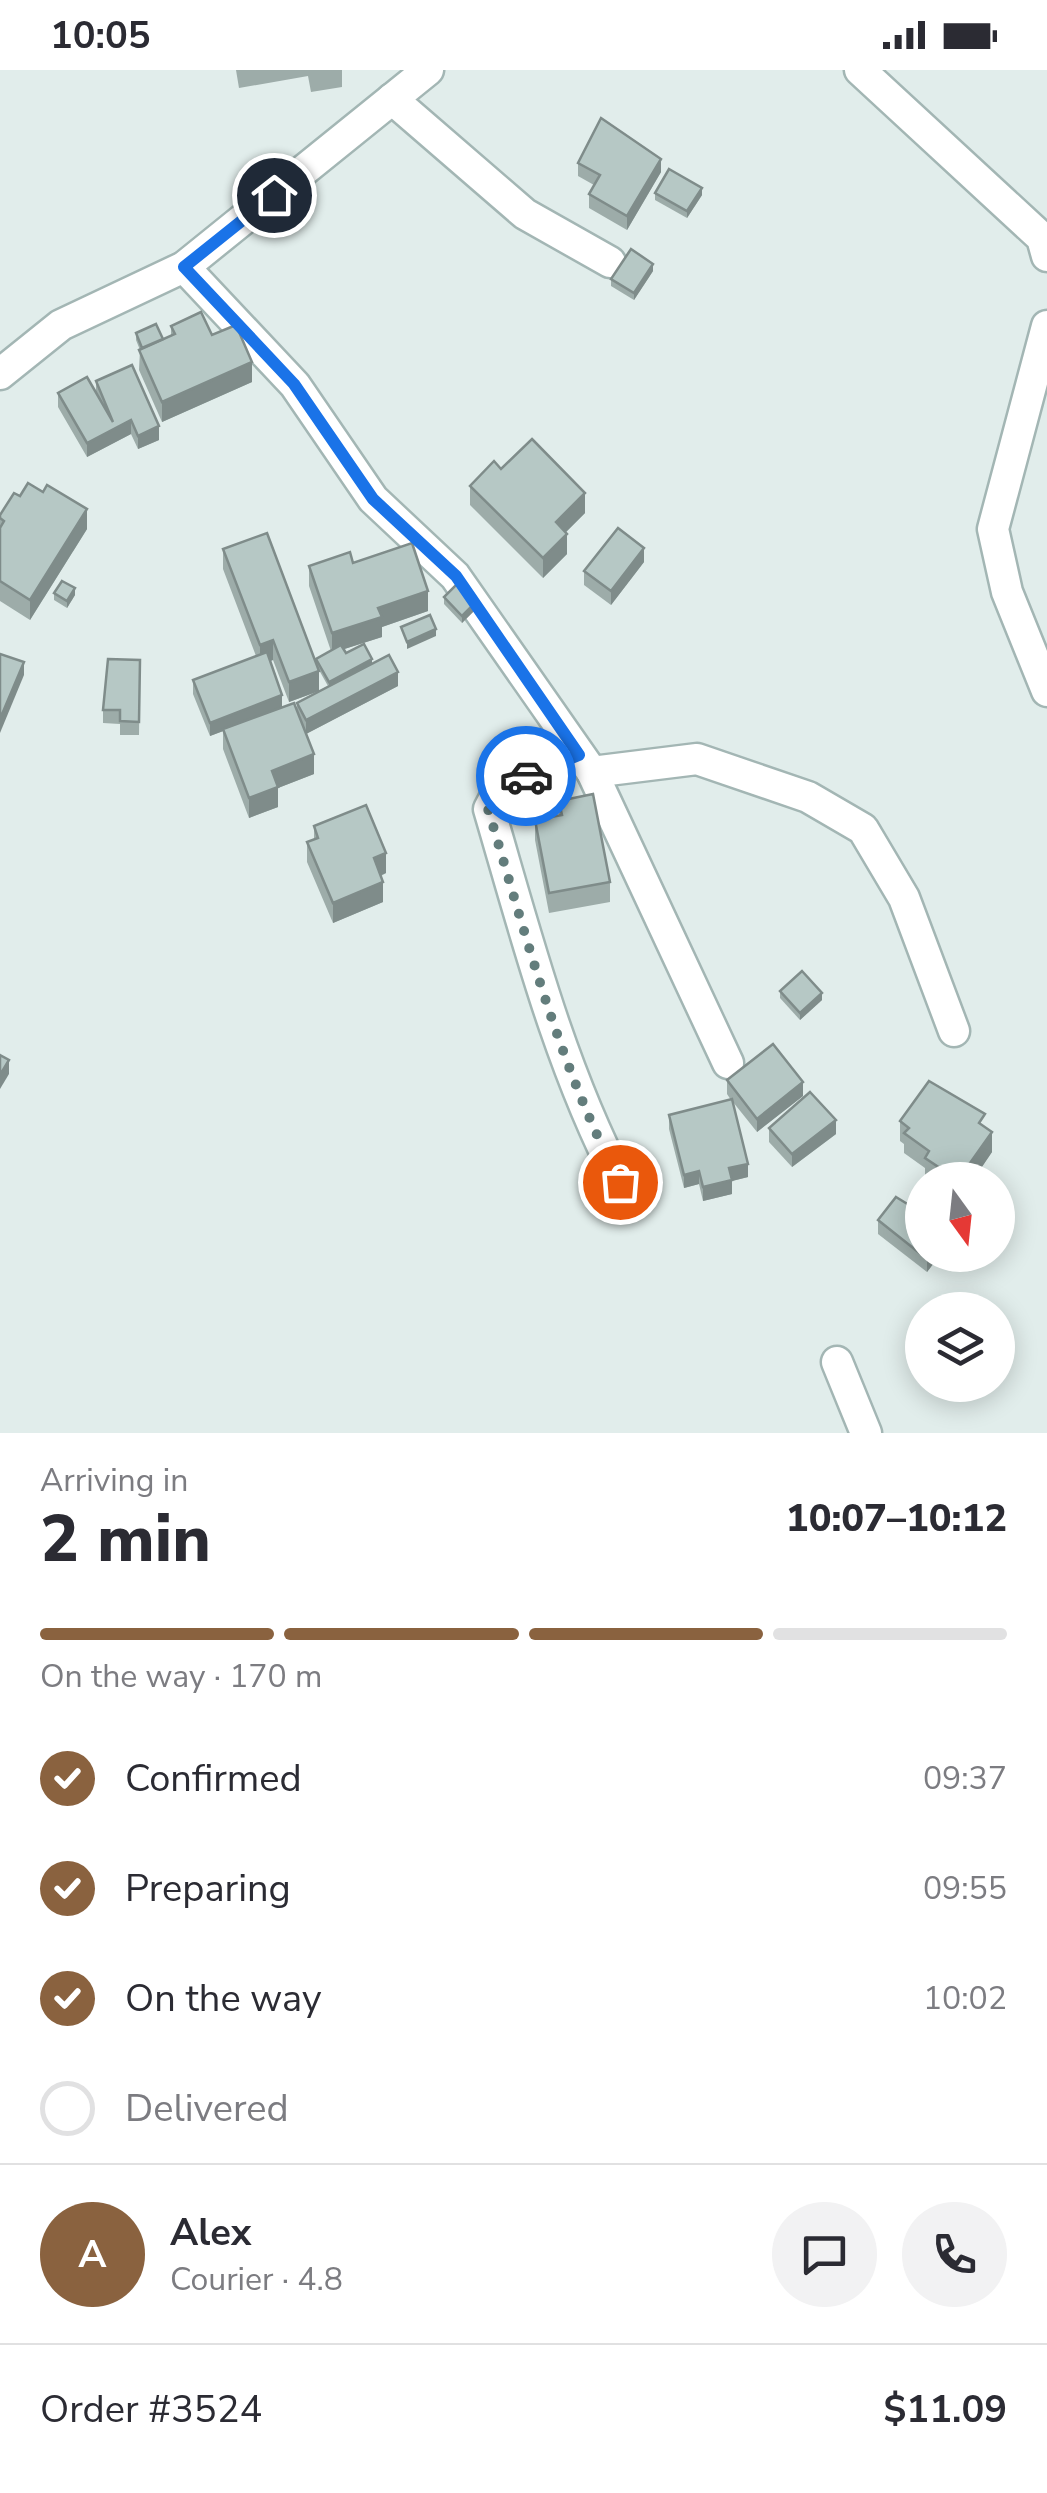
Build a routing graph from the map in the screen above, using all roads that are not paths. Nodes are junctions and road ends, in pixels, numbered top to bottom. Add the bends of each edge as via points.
1 (428, 70) edge
2 (860, 70) edge
3 (392, 100) junction
4 (1047, 256) edge
5 (610, 262) dead end
6 (184, 267) junction
7 (1047, 326) edge
8 (0, 374) edge
9 (1047, 691) edge
10 (586, 764) junction
11 (954, 1031) dead end
12 (728, 1062) dead end
13 (620, 1182) dead end
14 (837, 1362) dead end
15 (866, 1433) edge

1 - 3 street
2 - 4 street via 1042,238
3 - 5 street via 525,214
3 - 6 street
6 - 8 street via 60,325
6 - 10 street via 294,384 373,499 456,576
7 - 9 street via 993,529 1007,592
10 - 11 street via 697,759 808,797 863,829 904,898
10 - 12 street
10 - 13 street via 500,788 488,809 539,979 593,1131
14 - 15 street

